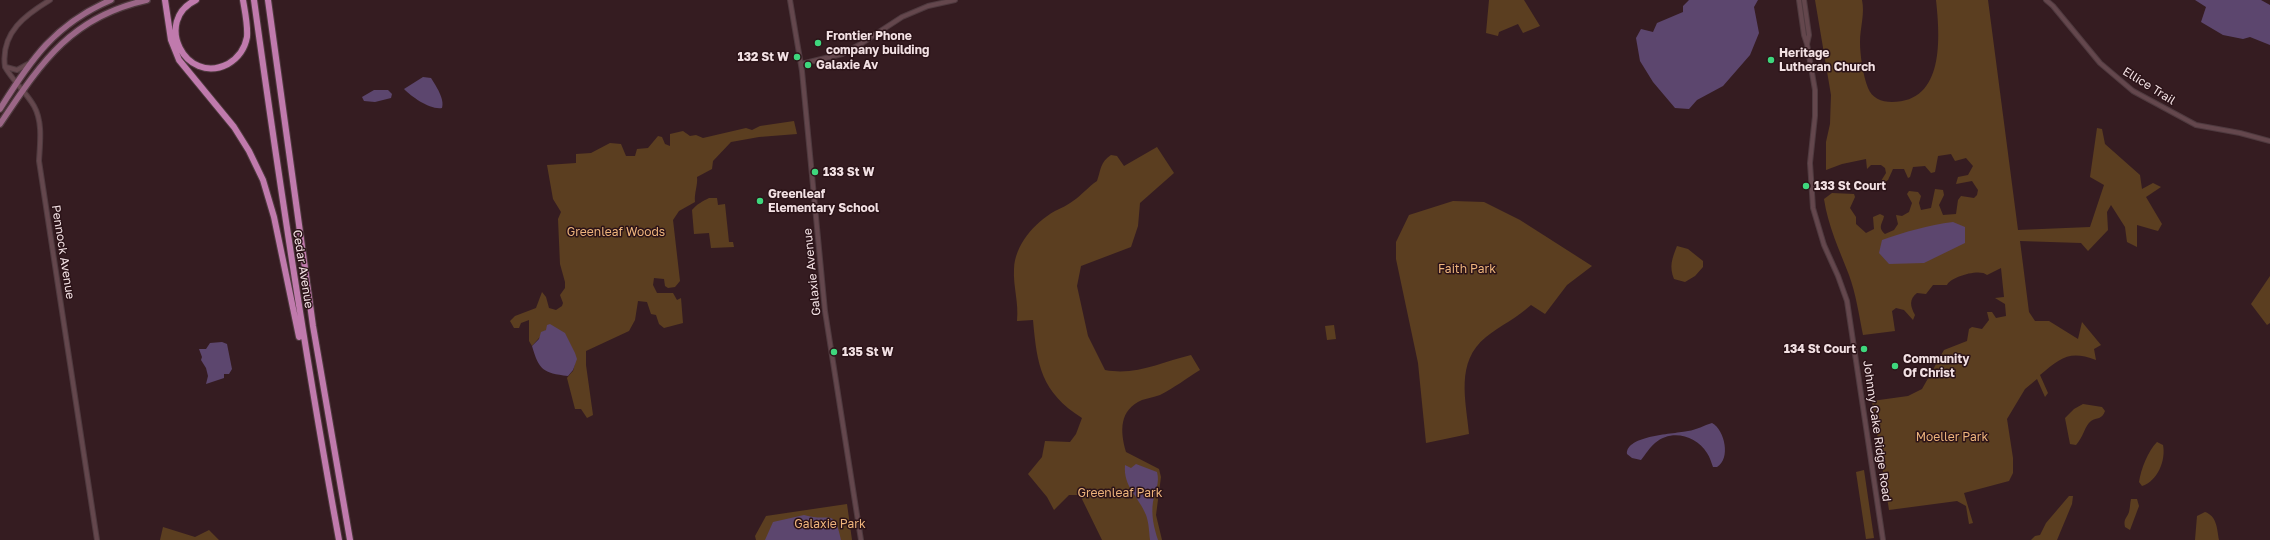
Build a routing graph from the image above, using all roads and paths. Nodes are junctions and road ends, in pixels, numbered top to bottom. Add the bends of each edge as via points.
1 (50, 0) edge
2 (111, 0) edge
3 (147, 0) edge
4 (165, 0) edge
5 (196, 0) edge
6 (243, 0) edge
7 (254, 0) edge
8 (268, 0) edge
9 (271, 0) edge
10 (790, 0) edge
11 (956, 0) edge
12 (1799, 0) edge
13 (1804, 0) edge
14 (2046, 0) edge
15 (274, 42) junction
16 (1808, 43) junction
17 (28, 64) junction
18 (801, 64) junction
19 (5, 67) junction
20 (16, 82) junction
21 (23, 92) junction
22 (0, 109) edge
23 (0, 124) edge
24 (2270, 141) edge
25 (312, 394) junction
26 (97, 540) edge
27 (339, 540) edge
28 (350, 540) edge
29 (861, 540) edge
30 (1883, 540) edge

1 - 19 street, Pennock Avenue via 8,28 1,47
2 - 17 main road via 72,20 51,38
3 - 21 main road via 108,13 74,31 37,70
4 - 25 highway via 171,40 179,60 234,126 263,180 274,217
5 - 6 highway via 187,6 178,18 176,40 188,60 202,67 217,68 232,62 243,49 247,36
7 - 25 highway, Cedar Avenue
8 - 15 highway, Cedar Avenue
9 - 15 highway
10 - 18 street, Galaxie Avenue
11 - 18 street via 928,6 902,16 842,54
12 - 16 street, Johnny Cake Ridge Road via 1804,35
13 - 16 street
14 - 24 street, Ellice Trail via 2054,6 2100,63 2133,91 2196,125
15 - 28 highway, Cedar Avenue via 313,326
16 - 30 street, Johnny Cake Ridge Road via 1815,95 1810,163 1813,208 1824,245 1847,301
17 - 19 street via 16,70
17 - 20 main road
18 - 29 street, Galaxie Avenue via 826,311
19 - 20 street, Pennock Avenue
20 - 21 street, Pennock Avenue
20 - 22 main road
21 - 23 main road
21 - 26 street, Pennock Avenue via 35,107 39,119 38,161
25 - 27 highway, Cedar Avenue

